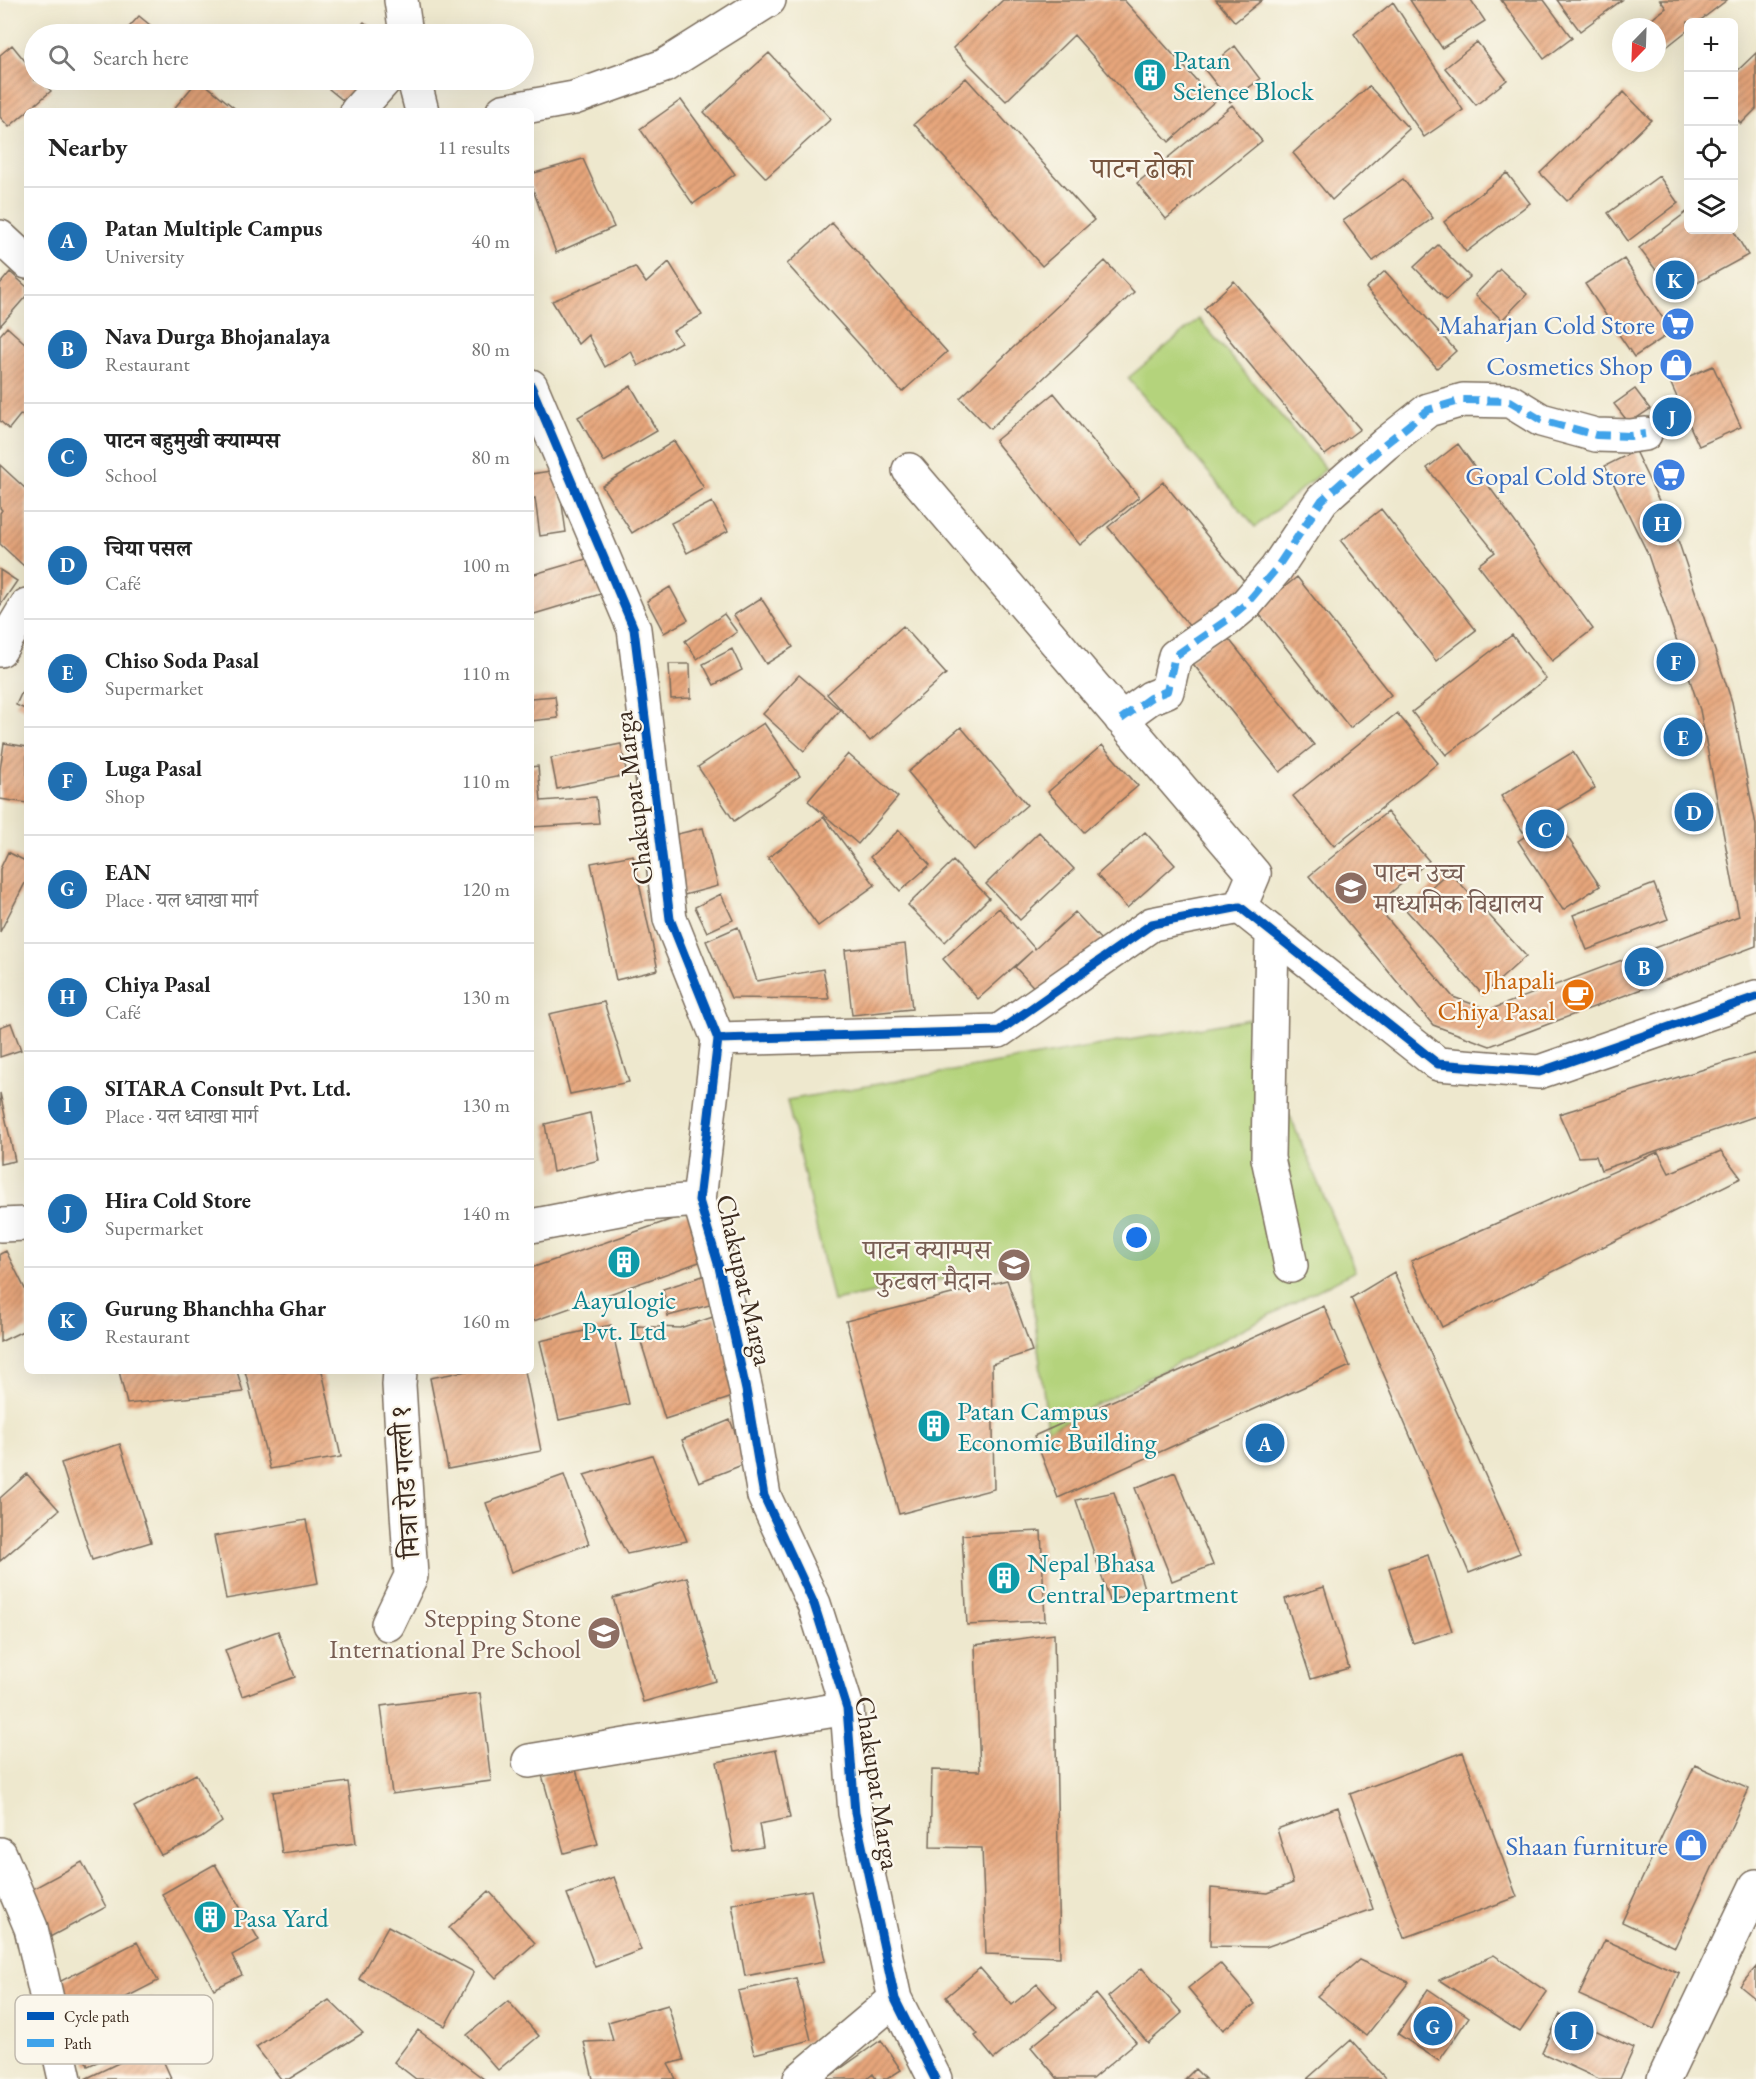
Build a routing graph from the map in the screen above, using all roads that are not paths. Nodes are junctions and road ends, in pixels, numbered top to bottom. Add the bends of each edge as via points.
1 (402, 0) edge
2 (770, 0) edge
3 (405, 24) edge
4 (376, 90) edge
5 (417, 90) edge
6 (360, 108) edge
7 (421, 108) edge
8 (519, 108) edge
9 (0, 237) edge
10 (24, 259) edge
11 (534, 393) edge
12 (1645, 435) dead end
13 (909, 470) dead end
14 (24, 610) edge
15 (0, 650) edge
16 (1121, 719) junction
17 (1240, 907) junction
18 (1272, 932) junction
19 (1756, 997) edge
20 (718, 1039) junction
21 (699, 1200) junction
22 (24, 1224) edge
23 (0, 1225) edge
24 (534, 1225) edge
25 (1291, 1266) dead end
26 (400, 1374) edge
27 (388, 1624) dead end
28 (847, 1708) junction
29 (529, 1761) dead end
30 (0, 1854) edge
31 (1756, 1886) edge
32 (46, 1995) edge
33 (895, 1999) junction
34 (62, 2064) edge
35 (65, 2079) edge
36 (800, 2079) edge
37 (934, 2079) edge
38 (1664, 2079) edge

1 - 3 street
2 - 8 street via 664,66 574,98
4 - 6 street
5 - 7 street
9 - 10 street
11 - 20 street, Chakupat Marga via 634,629 670,919
12 - 16 street via 1596,435 1541,420 1510,401 1463,400 1428,411 1322,501 1276,569 1247,603 1175,656 1167,691 1149,698
13 - 16 street
14 - 15 street
16 - 17 street via 1254,874
17 - 18 street
17 - 20 street via 1152,924 999,1031
18 - 19 street via 1438,1064 1539,1072
18 - 25 street via 1268,1158
20 - 21 street, Chakupat Marga
21 - 24 street via 645,1204
21 - 28 street, Chakupat Marga via 719,1267 764,1496 814,1604
22 - 23 street
26 - 27 street, मित्रा रोड गल्ली १ via 411,1576
28 - 29 street
28 - 33 street, Chakupat Marga via 855,1813
30 - 32 street via 31,1928
31 - 38 street
33 - 36 street
33 - 37 street, Chakupat Marga
34 - 35 street

